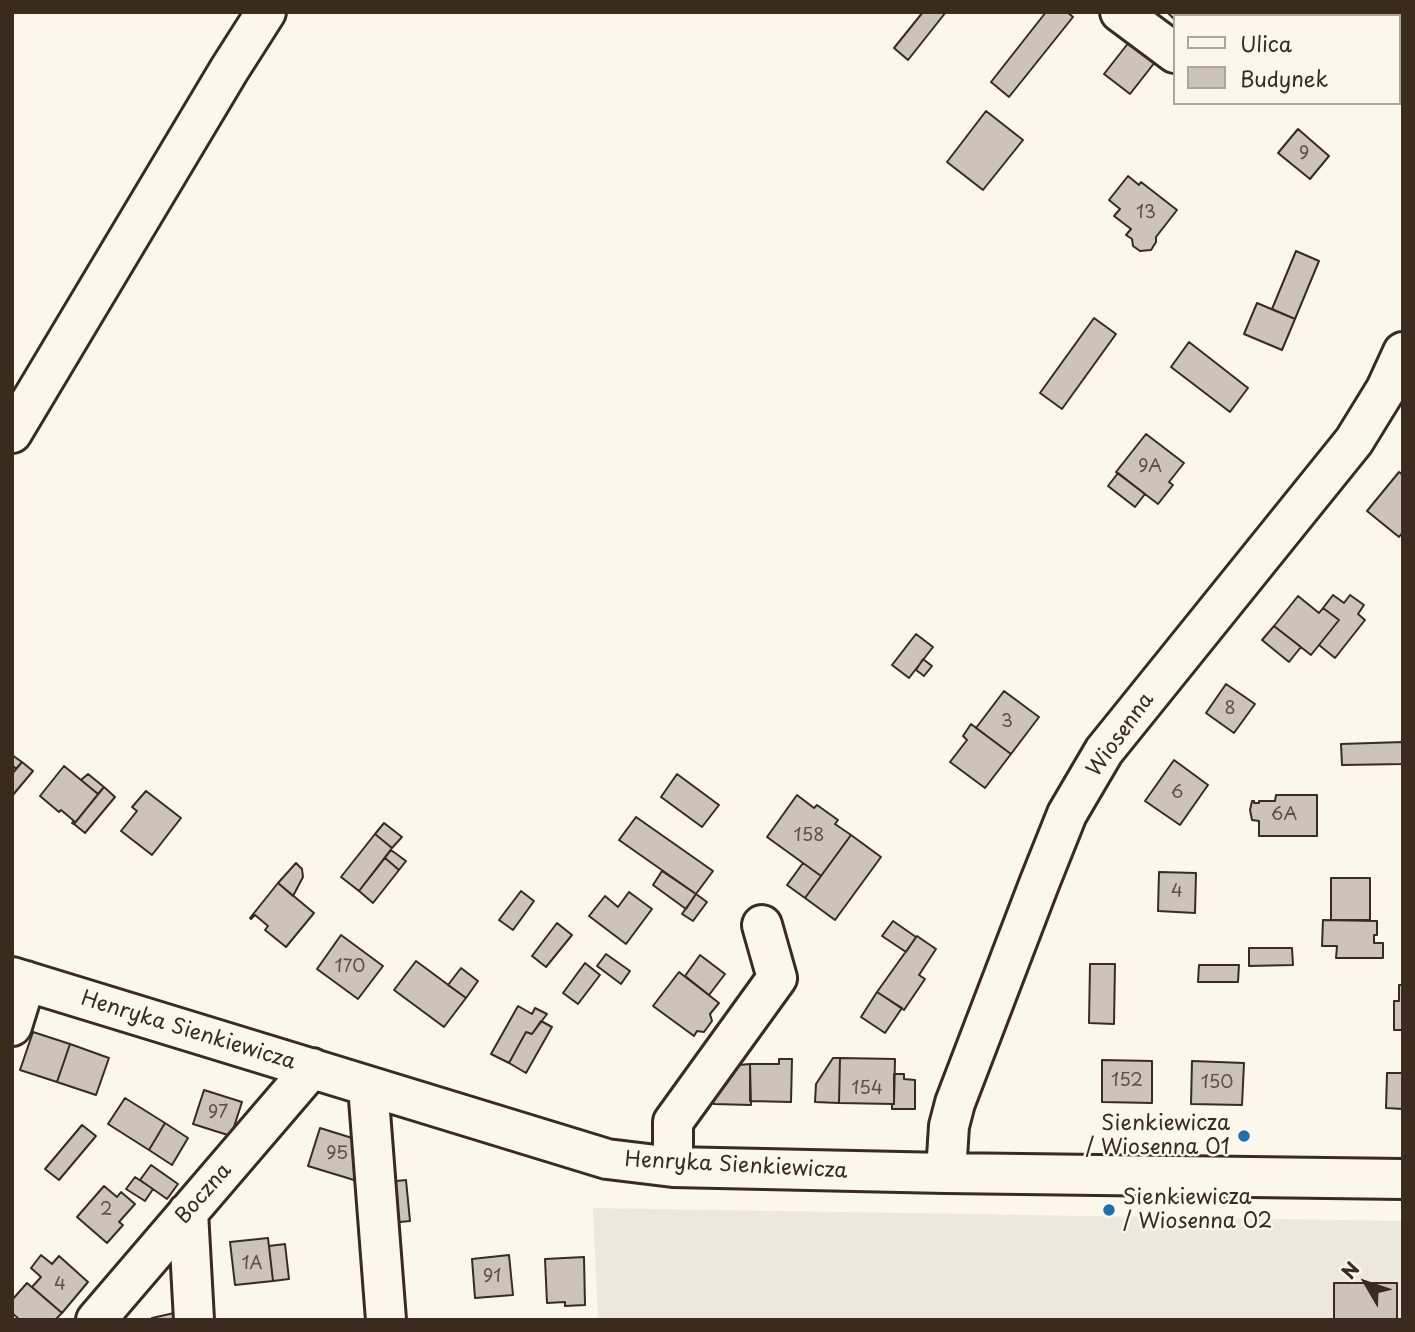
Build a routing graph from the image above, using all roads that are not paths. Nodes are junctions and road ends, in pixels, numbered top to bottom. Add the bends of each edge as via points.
1 (266, 12) edge
2 (1119, 12) edge
3 (1174, 52) edge
4 (1403, 352) edge
5 (12, 433) edge
6 (762, 925) dead end
7 (19, 979) edge
8 (12, 1026) edge
9 (312, 1068) junction
10 (368, 1086) junction
11 (673, 1167) junction
12 (946, 1173) junction
13 (1403, 1179) edge
14 (188, 1212) junction
15 (96, 1320) edge
16 (194, 1320) edge
17 (386, 1320) edge

1 - 5 street
2 - 3 street
4 - 12 street, Wiosenna via 1387,389 1354,441 1104,751 1067,814 955,1104
6 - 11 street via 777,978 673,1122
7 - 8 street
7 - 9 street, Henryka Sienkiewicza
9 - 10 street, Henryka Sienkiewicza
9 - 14 street, Boczna
10 - 11 street, Henryka Sienkiewicza via 607,1159
10 - 17 street
11 - 12 street, Henryka Sienkiewicza
12 - 13 street, Henryka Sienkiewicza
14 - 15 street, Boczna
14 - 16 street

